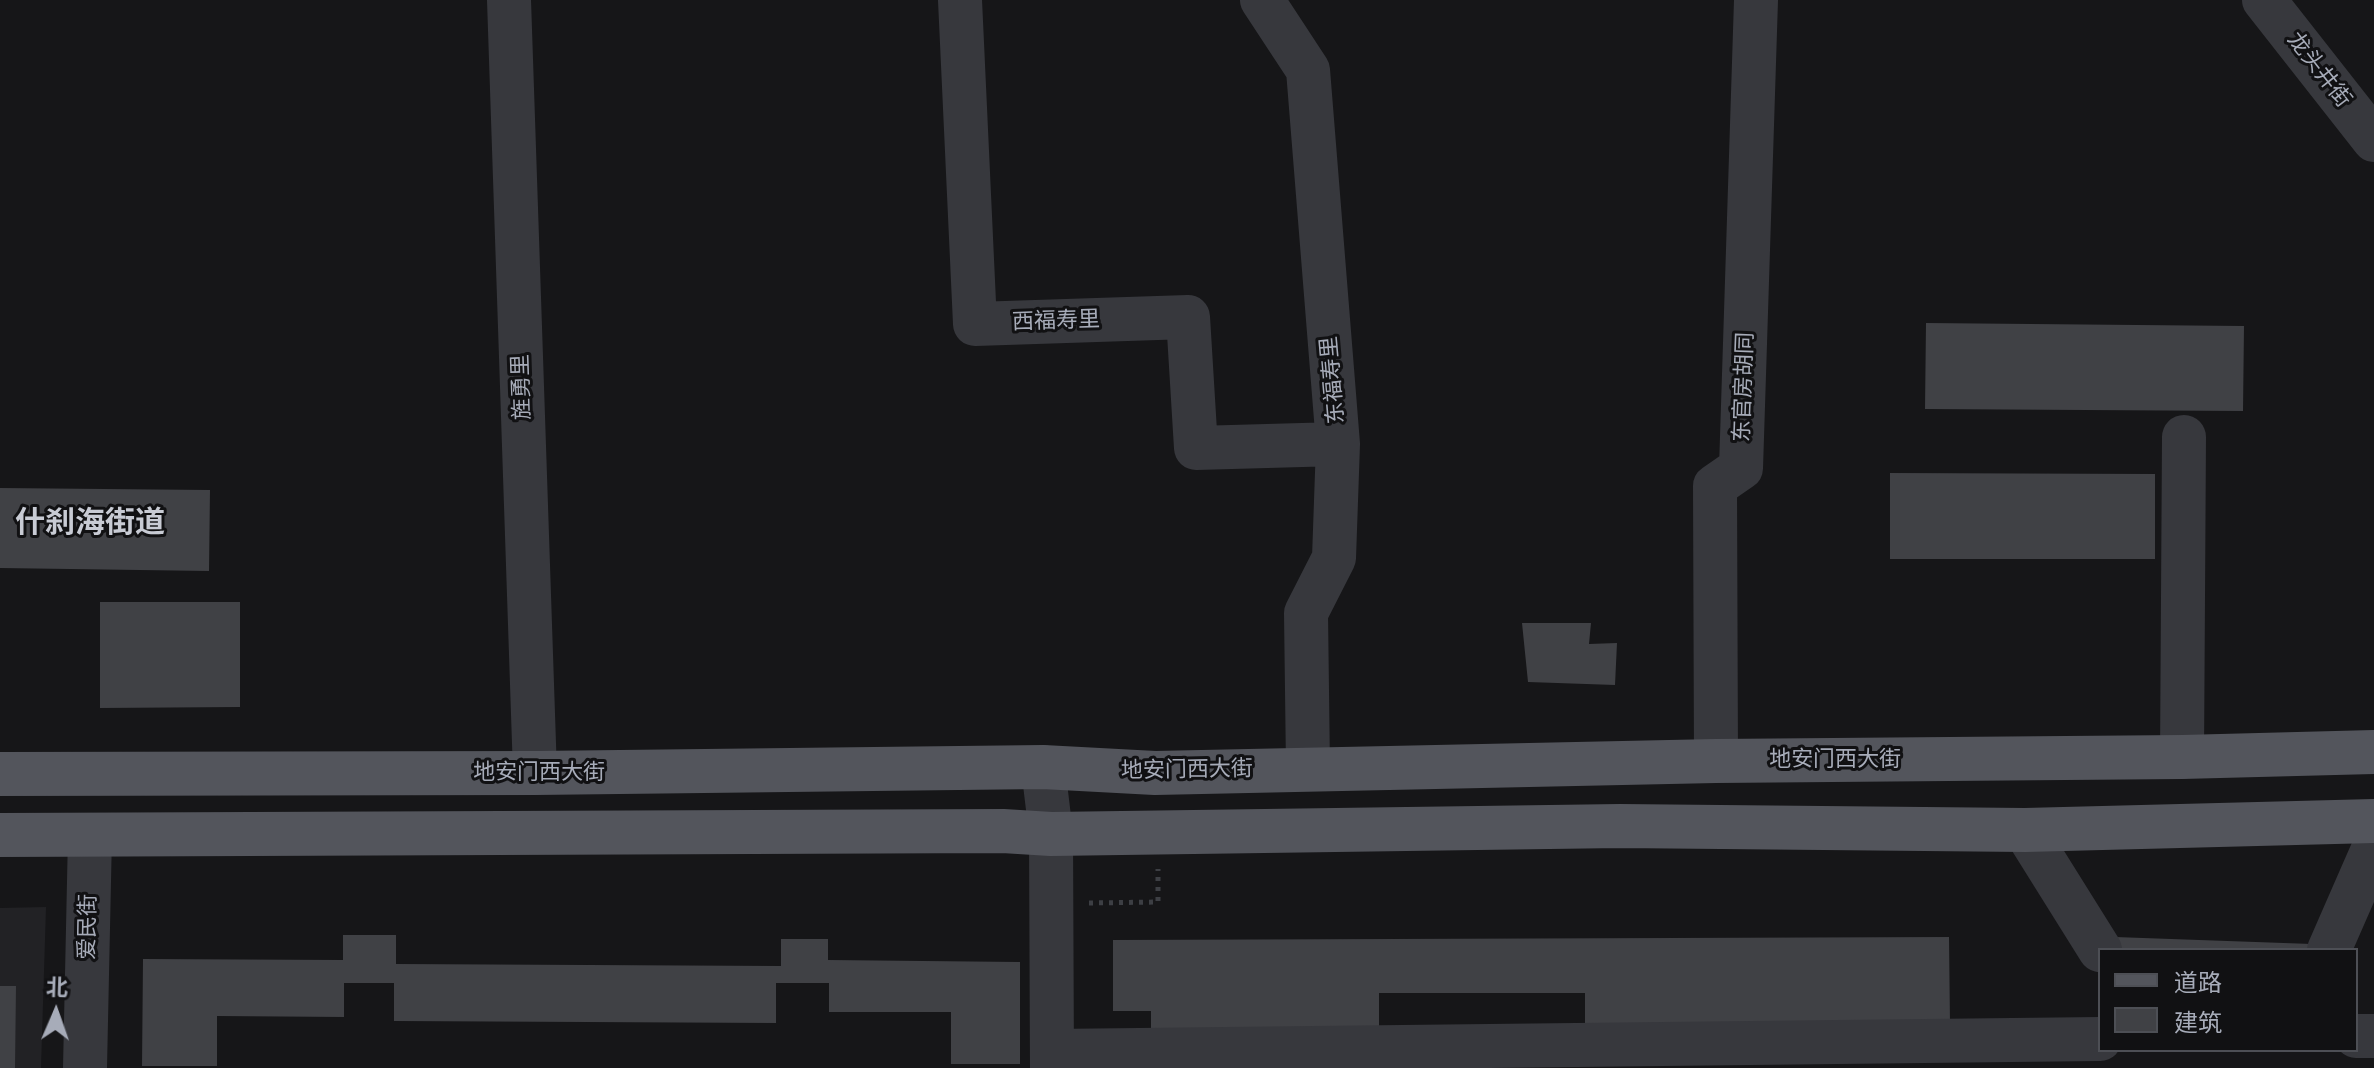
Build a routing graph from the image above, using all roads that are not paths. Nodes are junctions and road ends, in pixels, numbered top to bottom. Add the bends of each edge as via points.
1 (509, 0) edge
2 (960, 0) edge
3 (1262, 0) edge
4 (1756, 0) edge
5 (2264, 0) edge
6 (2374, 140) edge
7 (2184, 437) dead end
8 (1338, 444) junction
9 (2374, 752) edge
10 (2182, 757) junction
11 (1716, 761) junction
12 (1043, 767) junction
13 (1308, 768) junction
14 (535, 773) junction
15 (0, 774) edge
16 (2374, 821) edge
17 (2025, 830) junction
18 (1051, 834) junction
19 (0, 835) edge
20 (90, 835) junction
21 (2374, 847) edge
22 (2099, 948) edge
23 (2330, 948) edge
24 (2098, 1039) edge
25 (1052, 1060) edge
26 (85, 1068) edge

1 - 14 street, 旌勇里
2 - 8 street, 西福寿里 via 975,324 1188,317 1196,448
3 - 8 street, 东福寿里 via 1308,70
4 - 11 street, 东官房胡同 via 1741,468 1715,486
5 - 6 street, 龙头井街
7 - 10 street
8 - 13 street, 东福寿里 via 1334,558 1306,613
9 - 10 main road, 地安门西大街
10 - 11 main road, 地安门西大街
11 - 13 main road, 地安门西大街
12 - 13 main road, 地安门西大街 via 1155,773
12 - 14 main road, 地安门西大街
12 - 18 street
14 - 15 main road, 地安门西大街
16 - 17 main road
17 - 18 main road via 1620,826
17 - 22 street
18 - 20 main road
18 - 25 street
19 - 20 main road
20 - 26 street, 爱民街
21 - 23 street
24 - 25 street

